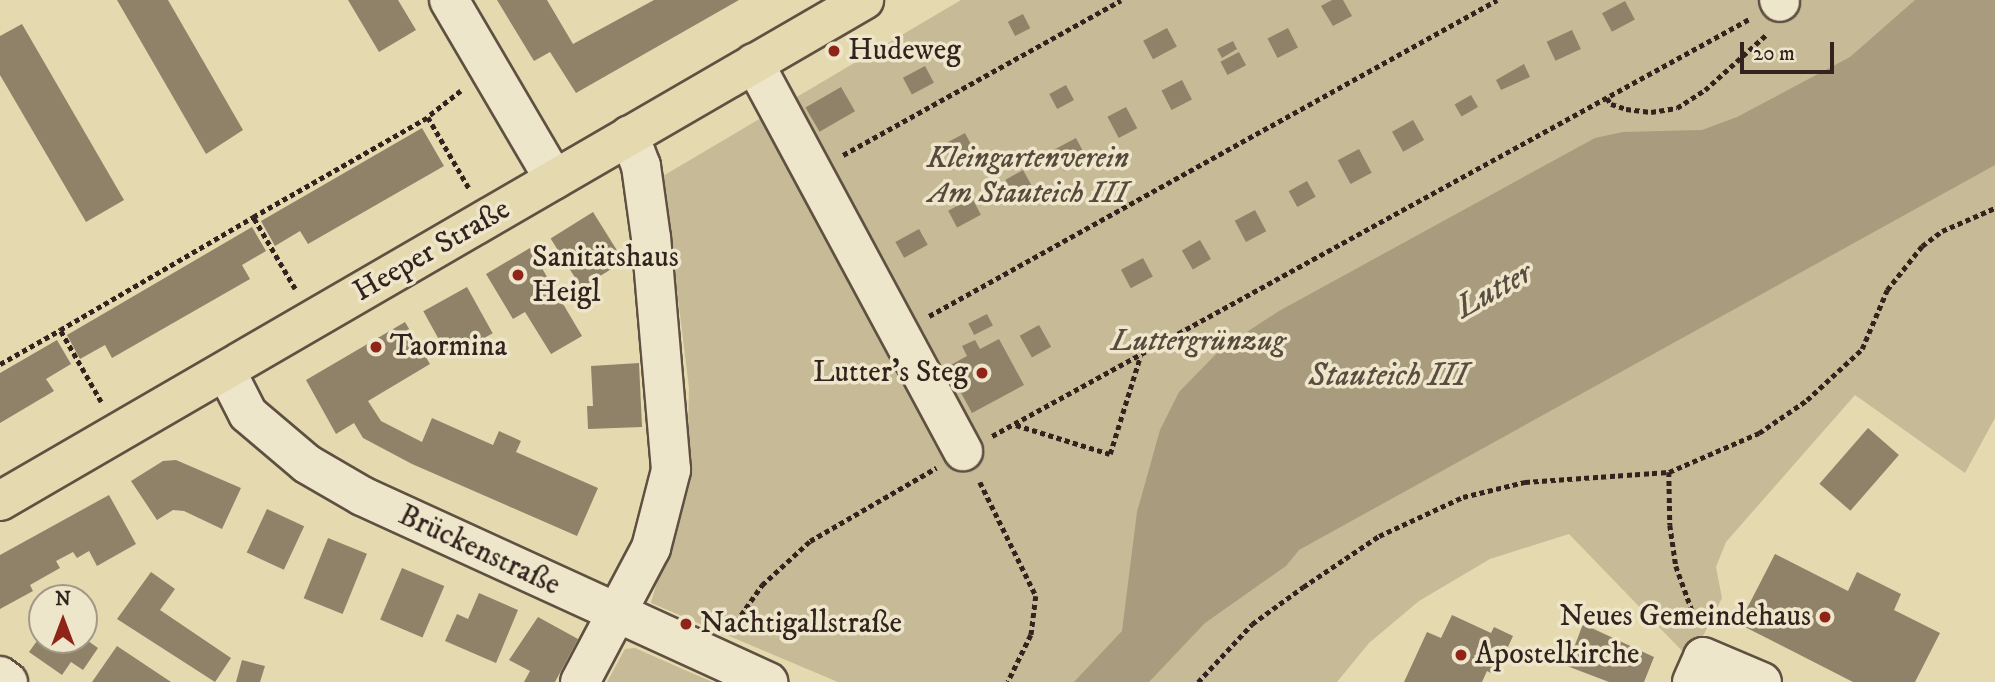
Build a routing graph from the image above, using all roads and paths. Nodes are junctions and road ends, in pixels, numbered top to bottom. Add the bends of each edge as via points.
1 (449, 0) edge
2 (864, 0) edge
3 (1121, 0) edge
4 (1497, 0) edge
5 (1779, 1) edge
6 (754, 63) junction
7 (489, 69) junction
8 (1607, 98) junction
9 (428, 117) junction
10 (629, 135) junction
11 (811, 172) junction
12 (554, 180) junction
13 (1995, 208) edge
14 (253, 217) junction
15 (486, 220) junction
16 (313, 320) junction
17 (60, 330) junction
18 (897, 334) junction
19 (1140, 356) junction
20 (0, 364) edge
21 (226, 371) junction
22 (1015, 425) junction
23 (118, 433) junction
24 (964, 451) junction
25 (1669, 472) junction
26 (0, 501) edge
27 (618, 616) junction
28 (1702, 636) dead end
29 (711, 658) junction
30 (0, 676) edge
31 (8, 682) edge
32 (580, 682) edge
33 (769, 682) edge
34 (1008, 682) edge
35 (1198, 682) edge
36 (1692, 682) edge
37 (1762, 682) edge

1 - 7 street
2 - 6 main road, Heeper Straße
3 - 11 path
4 - 18 path
5 - 8 path
5 - 8 path via 1767,36 1677,108 1626,109
6 - 10 main road, Heeper Straße
6 - 11 street
7 - 9 path
7 - 12 street
8 - 19 path
9 - 14 path
9 - 15 path
10 - 12 main road, Heeper Straße
10 - 27 street via 641,166 651,238 671,470 652,548
11 - 18 street
12 - 15 main road, Heeper Straße
13 - 25 path via 1942,231 1907,261 1887,290 1862,349 1816,393 1759,433
14 - 16 path
14 - 17 path
15 - 16 main road, Heeper Straße
16 - 21 main road, Heeper Straße
17 - 20 path
17 - 23 path
18 - 24 street
19 - 22 path
19 - 22 path via 1110,454
21 - 23 main road, Heeper Straße
21 - 27 street, Brückenstraße via 248,414 307,464 362,495
22 - 24 path
23 - 26 main road, Heeper Straße
24 - 29 path via 810,541 783,563
24 - 34 path via 1036,596 1031,635
25 - 28 path via 1676,566
25 - 35 path via 1525,482 1463,497 1379,536 1303,587 1252,624
27 - 29 street, Brückenstraße
27 - 32 street
29 - 33 street, Brückenstraße
30 - 31 street
36 - 37 street via 1703,657

